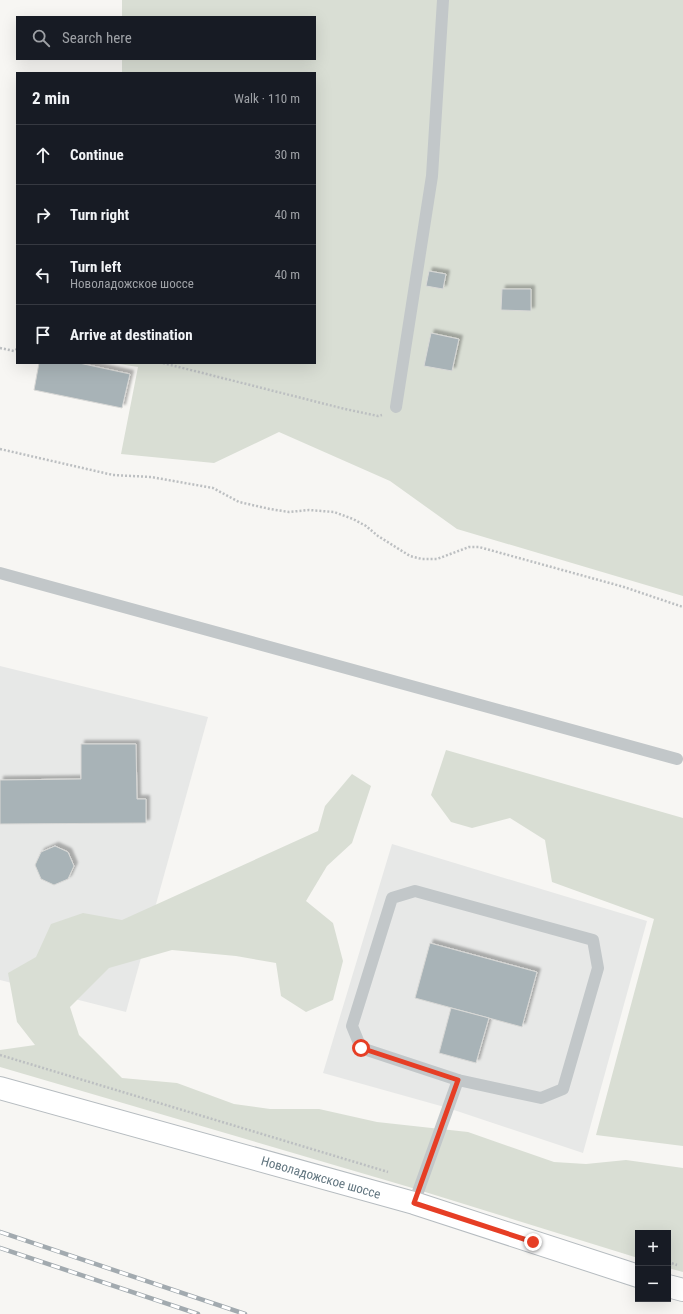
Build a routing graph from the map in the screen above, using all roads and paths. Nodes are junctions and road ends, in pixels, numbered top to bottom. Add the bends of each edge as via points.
1 (443, 0) edge
2 (0, 348) edge
3 (16, 350) edge
4 (168, 364) edge
5 (396, 407) joint
6 (0, 449) edge
7 (0, 573) edge
8 (683, 607) edge
9 (677, 759) dead end
10 (0, 1054) edge
11 (458, 1080) junction
12 (0, 1088) edge
13 (390, 1173) dead end
14 (414, 1203) junction
15 (635, 1275) edge
16 (671, 1287) edge
17 (683, 1290) edge

1 - 5 lane via 432,176
2 - 3 path
4 - 5 path via 378,416
6 - 8 path via 113,475 151,477 213,488 239,502 270,509 288,512 334,512 353,518 410,556 437,559 479,547 624,587
7 - 9 lane
10 - 13 path
11 - 11 lane via 541,1098 563,1089 598,968 593,940 415,891 392,898 352,1026 361,1048
11 - 14 lane
12 - 14 main road, Новоладожское шоссе
14 - 15 main road, Новоладожское шоссе
16 - 17 main road

